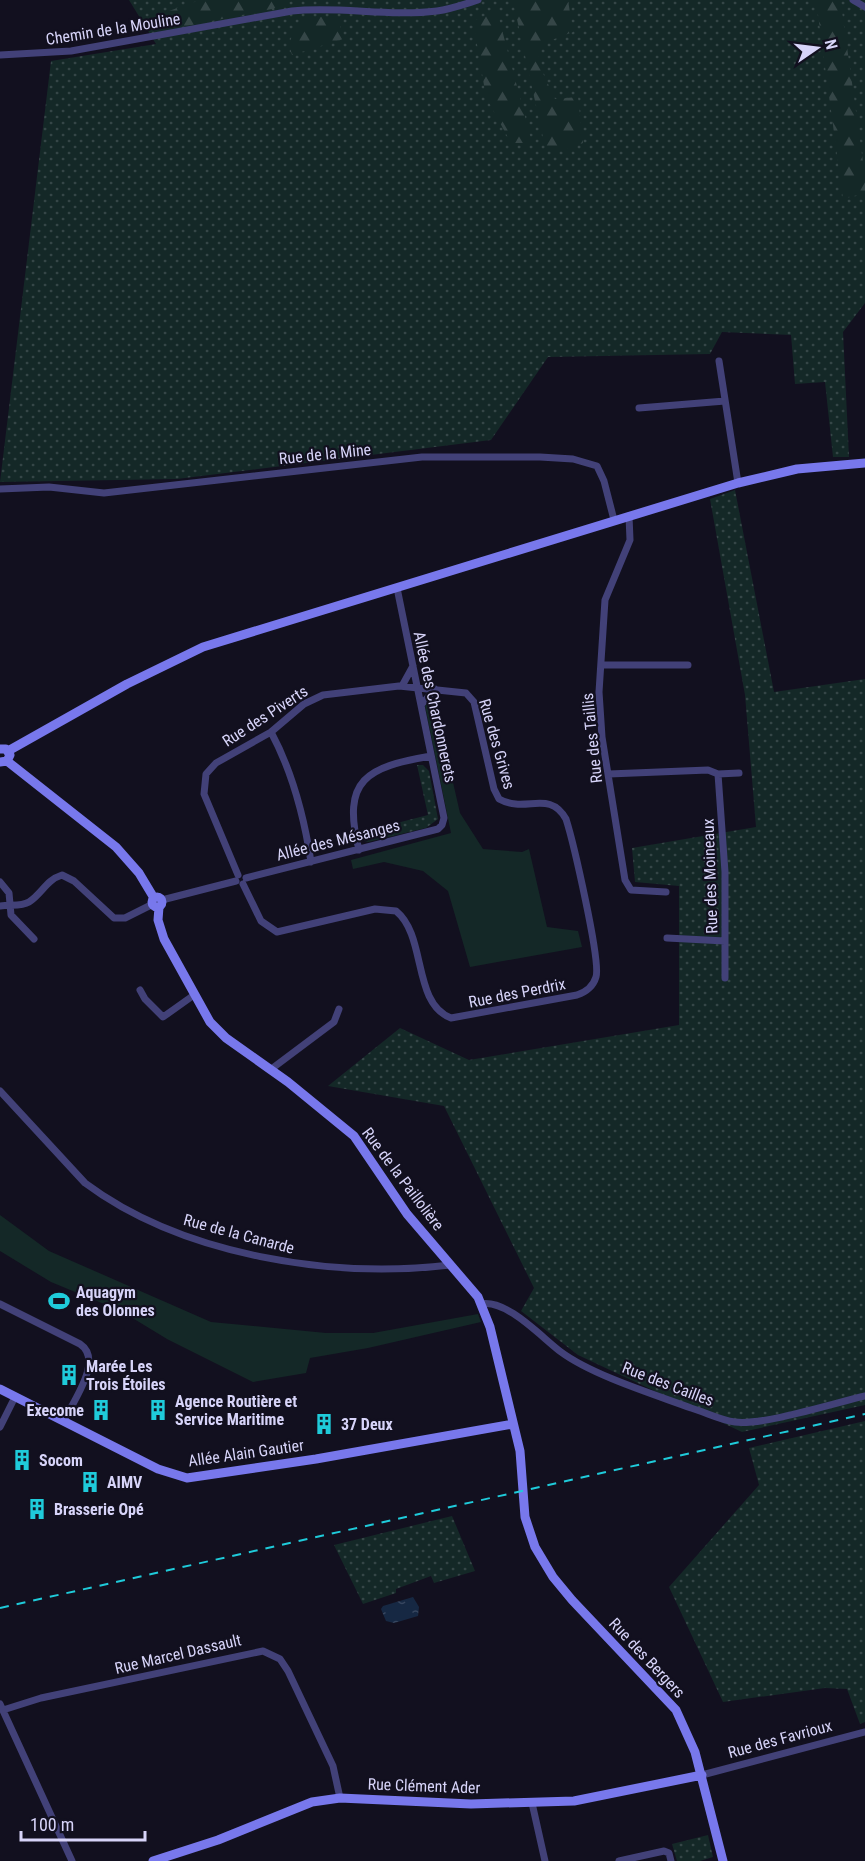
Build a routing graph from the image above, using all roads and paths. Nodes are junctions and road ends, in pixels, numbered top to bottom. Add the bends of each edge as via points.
1 (478, 0) edge
2 (852, 0) edge
3 (865, 7) edge
4 (0, 55) edge
5 (720, 361) dead end
6 (725, 401) junction
7 (639, 408) dead end
8 (865, 463) edge
9 (738, 483) junction
10 (0, 489) edge
11 (629, 516) junction
12 (614, 520) junction
13 (397, 588) junction
14 (601, 665) junction
15 (688, 665) dead end
16 (413, 666) junction
17 (402, 686) junction
18 (417, 686) junction
19 (435, 689) junction
20 (421, 705) junction
21 (271, 732) junction
22 (4, 750) edge
23 (431, 756) junction
24 (3, 762) edge
25 (739, 773) dead end
26 (609, 774) junction
27 (718, 774) junction
28 (438, 829) joint
29 (359, 850) junction
30 (311, 862) junction
31 (241, 880) junction
32 (0, 882) edge
33 (666, 892) dead end
34 (157, 902) junction
35 (10, 903) junction
36 (0, 906) edge
37 (592, 938) joint
38 (667, 938) dead end
39 (34, 939) dead end
40 (725, 941) junction
41 (725, 978) dead end
42 (140, 990) dead end
43 (194, 995) junction
44 (339, 1009) dead end
45 (270, 1070) junction
46 (0, 1091) edge
47 (450, 1265) junction
48 (0, 1304) edge
49 (481, 1304) junction
50 (0, 1389) edge
51 (865, 1396) edge
52 (15, 1397) junction
53 (64, 1421) junction
54 (513, 1424) junction
55 (0, 1427) edge
56 (523, 1491) joint
57 (2, 1707) edge
58 (865, 1732) edge
59 (702, 1775) junction
60 (340, 1798) junction
61 (532, 1803) junction
62 (72, 1861) edge
63 (153, 1861) edge
64 (545, 1861) edge
65 (619, 1861) edge
66 (672, 1861) edge
67 (723, 1861) edge

1 - 4 street, Chemin de la Mouline via 422,12 302,10 83,49
2 - 3 street
5 - 6 street
6 - 7 street
6 - 9 street
8 - 9 street via 797,469
9 - 11 street
10 - 12 street, Rue de la Mine via 49,487 104,493 422,458 540,457 573,459 597,466
11 - 12 street
11 - 14 street, Rue des Taillis via 630,540 605,600
12 - 13 street
13 - 16 street, Allée des Chardonnerets
13 - 22 street via 202,647
14 - 15 street
14 - 26 street, Rue des Taillis via 600,717
16 - 17 street
16 - 18 street, Allée des Chardonnerets
17 - 18 street, Rue des Piverts
17 - 21 street, Rue des Piverts via 316,697
18 - 19 street, Rue des Grives
18 - 20 street, Allée des Chardonnerets
19 - 20 street
19 - 37 street, Rue des Grives via 471,697 499,799 519,806 542,803 561,810 569,826
20 - 23 street, Allée des Chardonnerets
21 - 30 street via 301,806
21 - 31 street, Rue des Piverts via 216,763 204,780 205,801
22 - 24 street via 10,755
23 - 28 street, Allée des Chardonnerets via 444,818
23 - 29 street via 388,765 374,771 360,786 352,815
24 - 34 street, Rue de la Paillolière via 116,847
25 - 27 street
26 - 27 street via 708,770
26 - 33 street, Rue des Taillis via 626,880 631,890
27 - 40 street, Rue des Moineaux
28 - 29 street, Allée des Mésanges
29 - 30 street, Allée des Mésanges
30 - 31 street, Allée des Mésanges
31 - 34 street, Allée des Mésanges
31 - 37 street, Rue des Perdrix via 261,921 277,932 375,909 396,911 410,930 434,1005 452,1018 585,992 596,977
32 - 35 street via 9,893
34 - 35 street, Allée des Mésanges via 125,918 114,918 74,881 62,875 51,878 30,901 22,905
34 - 43 street, Rue de la Paillolière via 164,939
35 - 36 street
35 - 39 street via 11,915
38 - 40 street
40 - 41 street, Rue des Moineaux
42 - 43 street via 163,1017
43 - 45 street, Rue de la Paillolière via 217,1030
44 - 45 street via 334,1022
45 - 47 street, Rue de la Paillolière via 354,1136 407,1214
46 - 47 street, Rue de la Canarde via 85,1183 102,1196 177,1232 301,1265 412,1269
47 - 49 street, Rue de la Paillolière
48 - 53 street via 88,1351 91,1365
49 - 51 street, Rue des Cailles via 500,1306 573,1360 732,1421 754,1421
49 - 54 street, Rue de la Paillolière
50 - 52 street, Allée Alain Gautier
52 - 53 street, Allée Alain Gautier
52 - 55 street
53 - 54 street, Allée Alain Gautier via 165,1472 187,1478
54 - 56 street, Rue de la Paillolière
56 - 59 street, Rue des Bergers via 528,1531 543,1560 572,1600 676,1710
57 - 60 street, Rue Marcel Dassault via 263,1651 280,1659 286,1667 333,1766
57 - 62 street
58 - 59 street, Rue des Favrioux
59 - 61 street, Rue Clément Ader via 574,1801
59 - 67 street, Rue des Bergers
60 - 61 street, Rue Clément Ader
60 - 63 street, Rue Clément Ader via 297,1806 218,1840
61 - 64 street
65 - 66 street via 664,1851

